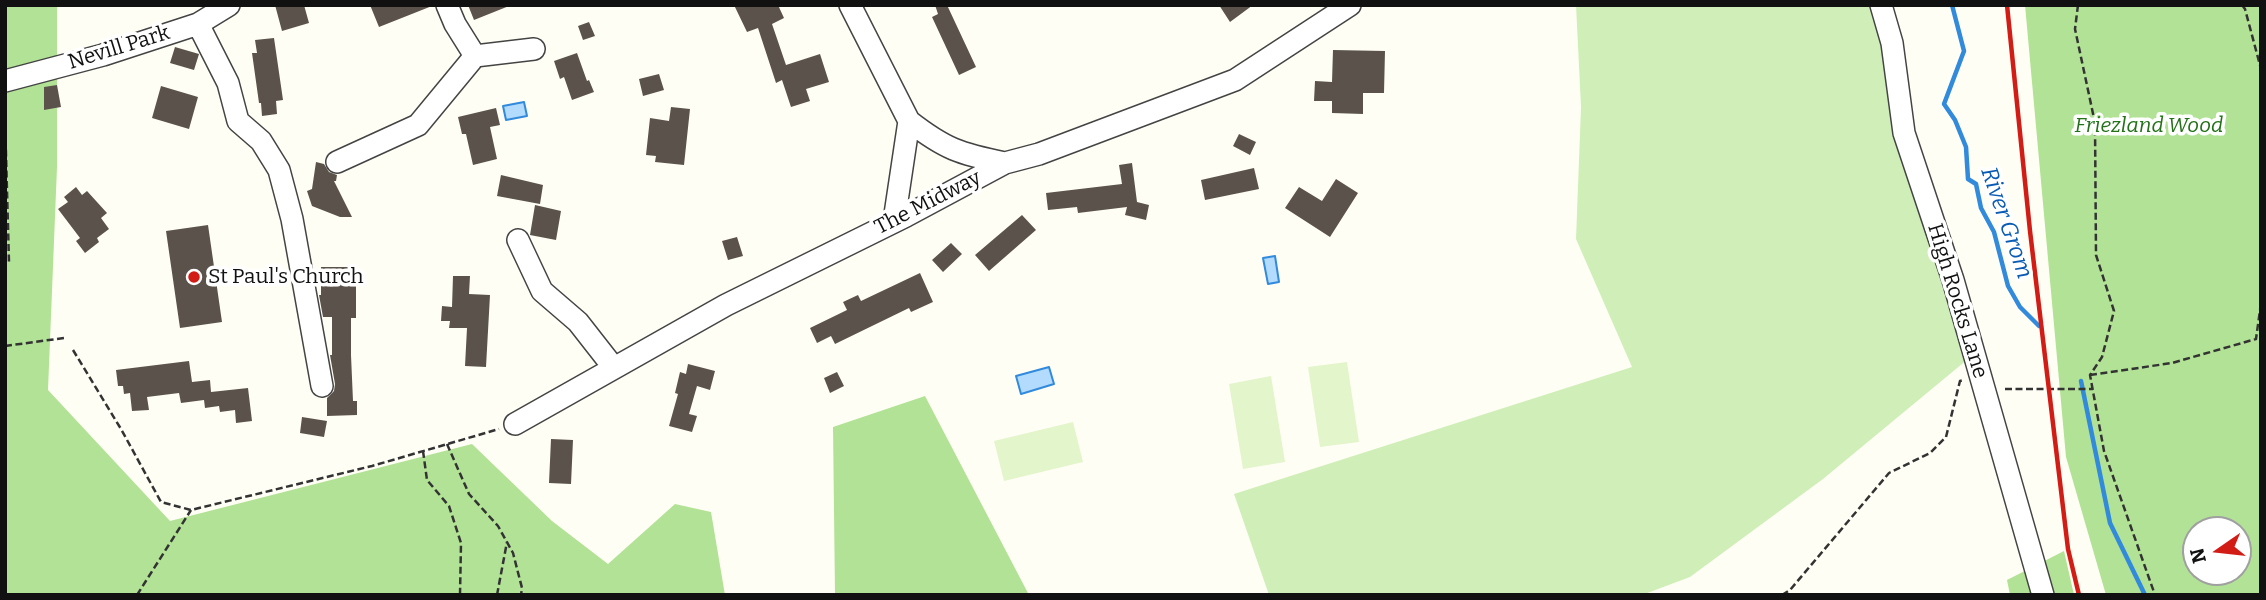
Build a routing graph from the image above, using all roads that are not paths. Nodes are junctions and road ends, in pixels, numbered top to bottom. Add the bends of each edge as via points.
1 (229, 5) edge
2 (447, 5) edge
3 (850, 5) edge
4 (1350, 5) edge
5 (1881, 5) edge
6 (198, 24) junction
7 (534, 49) dead end
8 (475, 56) junction
9 (5, 80) edge
10 (909, 121) junction
11 (337, 162) dead end
12 (1005, 163) junction
13 (894, 221) junction
14 (517, 240) dead end
15 (614, 368) junction
16 (322, 386) dead end
17 (515, 424) road end
18 (2043, 595) edge

1 - 6 street, Nevill Park
2 - 8 street
3 - 10 street
4 - 12 street, The Midway via 1235,80
5 - 18 street, High Rocks Lane via 1892,43 1904,133 1953,281
6 - 9 street, Nevill Park
6 - 16 street via 228,83 238,121 261,141 279,170
7 - 8 street
8 - 11 street via 418,125
10 - 12 street via 943,145
10 - 13 street
12 - 13 street, The Midway
13 - 15 street, The Midway via 726,305
14 - 15 street via 542,291 578,321
15 - 17 street, The Midway

